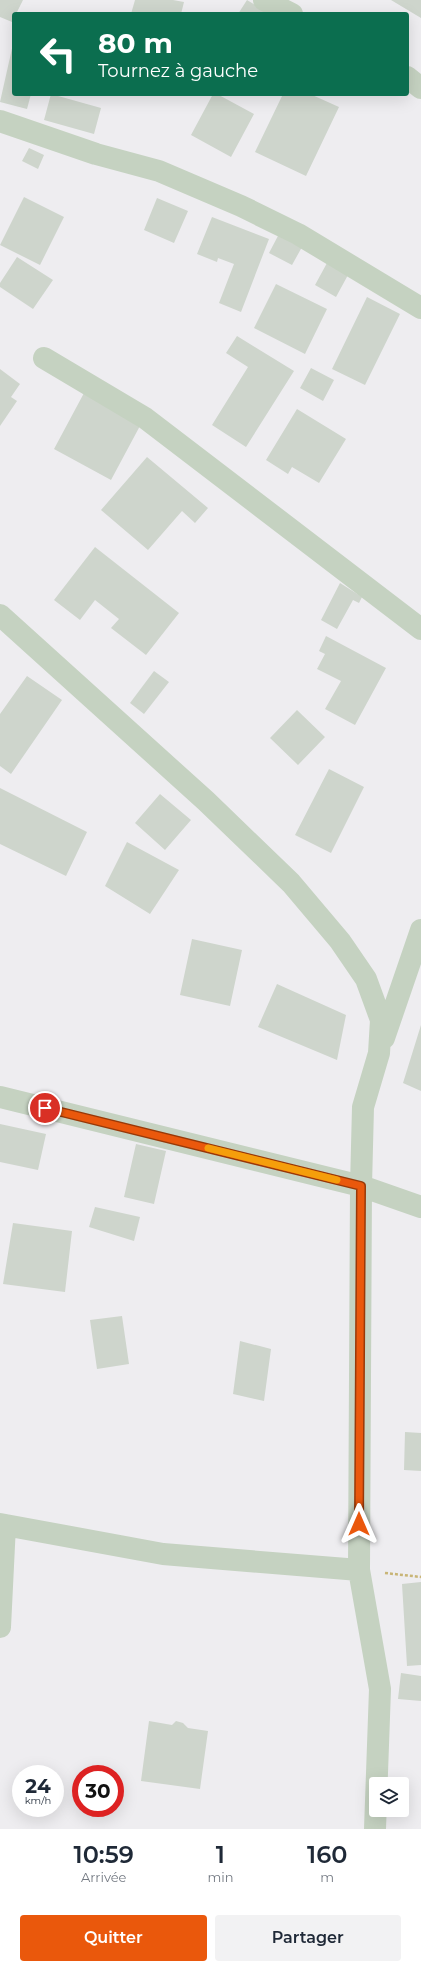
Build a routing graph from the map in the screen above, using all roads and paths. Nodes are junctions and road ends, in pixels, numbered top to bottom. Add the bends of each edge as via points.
1 (264, 0) edge
2 (288, 12) edge
3 (409, 79) edge
4 (421, 88) edge
5 (0, 121) edge
6 (421, 308) edge
7 (44, 358) dead end
8 (0, 615) edge
9 (421, 629) edge
10 (421, 930) edge
11 (379, 1053) junction
12 (0, 1097) edge
13 (361, 1186) junction
14 (421, 1207) edge
15 (2, 1525) edge
16 (359, 1570) junction
17 (421, 1577) edge
18 (0, 1627) edge
19 (375, 1829) edge

1 - 2 street
3 - 4 street
5 - 6 street via 96,154 159,171 241,206 298,234
7 - 9 street via 145,418
8 - 11 street via 206,801 291,883 340,941 366,979 381,1020
10 - 11 street
11 - 13 street via 363,1107
12 - 13 street
13 - 14 street
13 - 16 street
15 - 16 street via 163,1554
15 - 18 street
16 - 17 path
16 - 19 street via 380,1689

